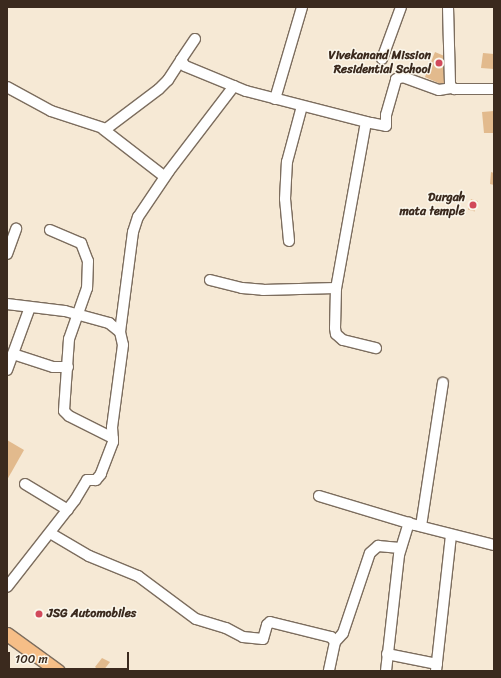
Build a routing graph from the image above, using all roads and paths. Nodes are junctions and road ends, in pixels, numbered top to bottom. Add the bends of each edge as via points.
1 (302, 7) edge
2 (401, 7) edge
3 (448, 7) edge
4 (195, 39) dead end
5 (382, 59) dead end
6 (181, 60) junction
7 (234, 86) junction
8 (7, 87) edge
9 (451, 88) junction
10 (494, 89) edge
11 (275, 99) junction
12 (302, 106) junction
13 (366, 122) junction
14 (103, 129) junction
15 (165, 177) junction
16 (16, 229) dead end
17 (50, 230) dead end
18 (289, 241) dead end
19 (7, 254) edge
20 (210, 280) dead end
21 (336, 288) junction
22 (7, 304) edge
23 (30, 307) junction
24 (76, 314) junction
25 (120, 332) junction
26 (376, 348) dead end
27 (13, 354) junction
28 (68, 367) junction
29 (7, 370) edge
30 (443, 383) dead end
31 (113, 438) junction
32 (25, 484) dead end
33 (319, 496) dead end
34 (68, 510) junction
35 (409, 523) junction
36 (421, 526) junction
37 (50, 533) junction
38 (451, 535) junction
39 (494, 545) edge
40 (400, 548) junction
41 (7, 587) edge
42 (7, 634) edge
43 (335, 642) junction
44 (7, 644) edge
45 (387, 654) junction
46 (436, 668) edge
47 (44, 671) edge
48 (58, 671) edge
49 (329, 671) edge
50 (386, 671) edge

1 - 11 street
2 - 5 street
3 - 9 street
4 - 6 street
6 - 7 street via 185,66
6 - 14 street via 159,89 134,105 110,128
7 - 11 street
7 - 15 street
8 - 14 street via 51,111
9 - 10 street
9 - 13 street via 434,89 400,77 396,79 386,115 386,126
11 - 12 street
12 - 13 street
12 - 18 street via 287,162 285,199
13 - 21 street
14 - 15 street
15 - 25 street via 138,217 133,232
16 - 19 street
17 - 24 street via 71,237 85,248 87,288
20 - 21 street via 263,290
21 - 26 street via 336,334 343,340
22 - 23 street
23 - 24 street
23 - 27 street
24 - 25 street via 109,324
24 - 28 street via 68,339
25 - 31 street via 123,345 112,427
27 - 28 street via 52,367
27 - 29 street
28 - 31 street via 64,406 66,414
30 - 36 street
31 - 34 street via 101,474 96,480 87,480
32 - 34 street
33 - 35 street
34 - 37 street
35 - 36 street
35 - 40 street
36 - 38 street
37 - 41 street
37 - 43 street via 89,556 138,576 196,619 226,628 243,638 263,639 267,625 274,622 332,637
38 - 39 street
38 - 46 street
40 - 43 street via 378,546 370,553 343,633
40 - 45 street
42 - 48 main road
43 - 49 street
44 - 47 main road
45 - 46 street
45 - 50 street

